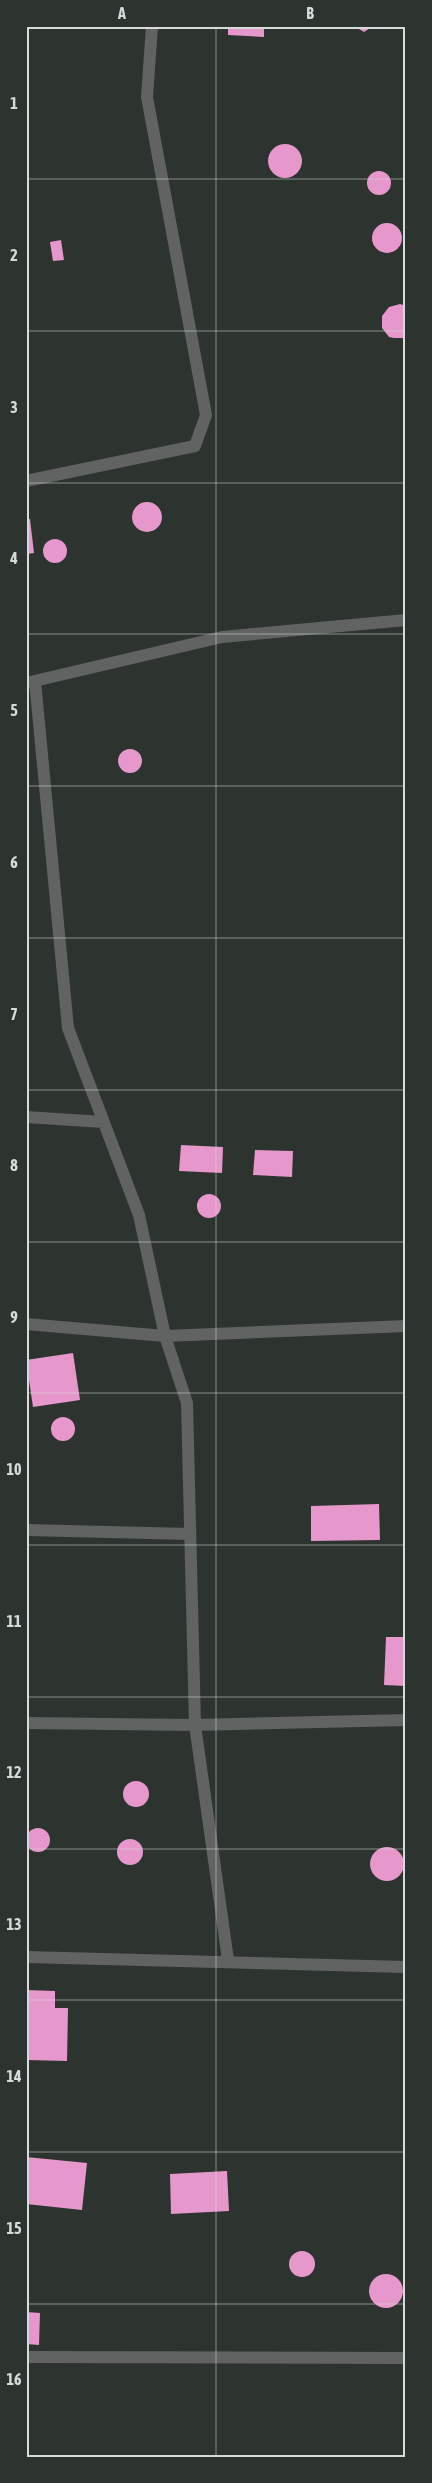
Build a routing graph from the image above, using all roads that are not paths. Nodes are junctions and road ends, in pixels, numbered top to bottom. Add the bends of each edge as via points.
1 (152, 26) edge
2 (26, 481) edge
3 (406, 620) edge
4 (31, 682) edge
5 (26, 1117) edge
6 (103, 1122) junction
7 (26, 1324) edge
8 (406, 1326) edge
9 (165, 1336) junction
10 (26, 1530) edge
11 (190, 1534) junction
12 (406, 1720) edge
13 (26, 1722) edge
14 (195, 1725) junction
15 (26, 1957) edge
16 (228, 1960) junction
17 (406, 1967) edge
18 (26, 2357) edge
19 (406, 2358) edge

1 - 2 street via 148,97 206,414 195,446
3 - 4 street via 222,637
4 - 6 street via 68,1028
5 - 6 street
6 - 9 street via 139,1215
7 - 9 street
8 - 9 street
9 - 11 street via 187,1403
10 - 11 street
11 - 14 street
12 - 14 street
13 - 14 street
14 - 16 street
15 - 16 street
16 - 17 street
18 - 19 street

